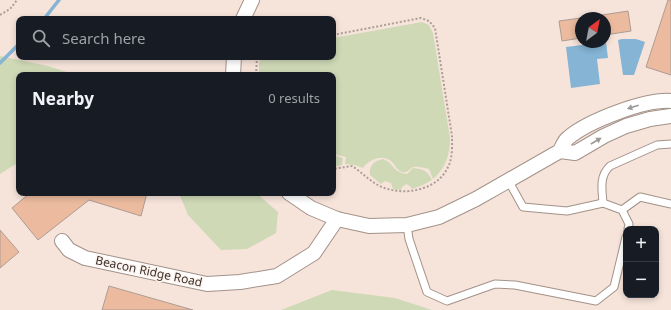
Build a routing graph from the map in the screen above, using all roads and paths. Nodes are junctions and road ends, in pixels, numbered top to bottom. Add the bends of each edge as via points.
1 (17, 0) edge
2 (252, 0) edge
3 (0, 15) edge
4 (244, 16) edge
5 (336, 34) edge
6 (234, 60) edge
7 (257, 60) edge
8 (233, 72) edge
9 (256, 72) edge
10 (671, 100) edge
11 (671, 116) edge
12 (671, 144) edge
13 (560, 151) junction
14 (336, 169) edge
15 (508, 180) junction
16 (293, 196) edge
17 (603, 203) junction
18 (671, 204) edge
19 (622, 210) junction
20 (337, 219) junction
21 (407, 225) junction
22 (629, 226) edge
23 (62, 241) dead end
24 (623, 250) edge

1 - 3 path via 10,9
2 - 4 street
5 - 14 path via 421,18 429,21 435,28 452,136 452,151 447,169 436,182 420,190 401,192 386,189 352,166
6 - 8 street
7 - 9 path
10 -> 13 street via 639,105 608,115 567,139
13 -> 11 street via 575,153 626,126
12 - 17 lane via 657,145 610,166 604,172 602,180
13 - 15 street
15 - 17 lane via 523,207 567,211
15 - 21 street via 439,217
16 - 20 street via 311,208
17 - 19 lane
18 - 19 lane via 640,197
19 - 22 lane
20 - 21 street via 369,226
20 - 23 street, Beacon Ridge Road via 314,253 278,276 240,282 207,284 85,258 69,250
21 - 24 lane via 409,239 427,292 447,301 495,284 515,285 596,301 614,287

